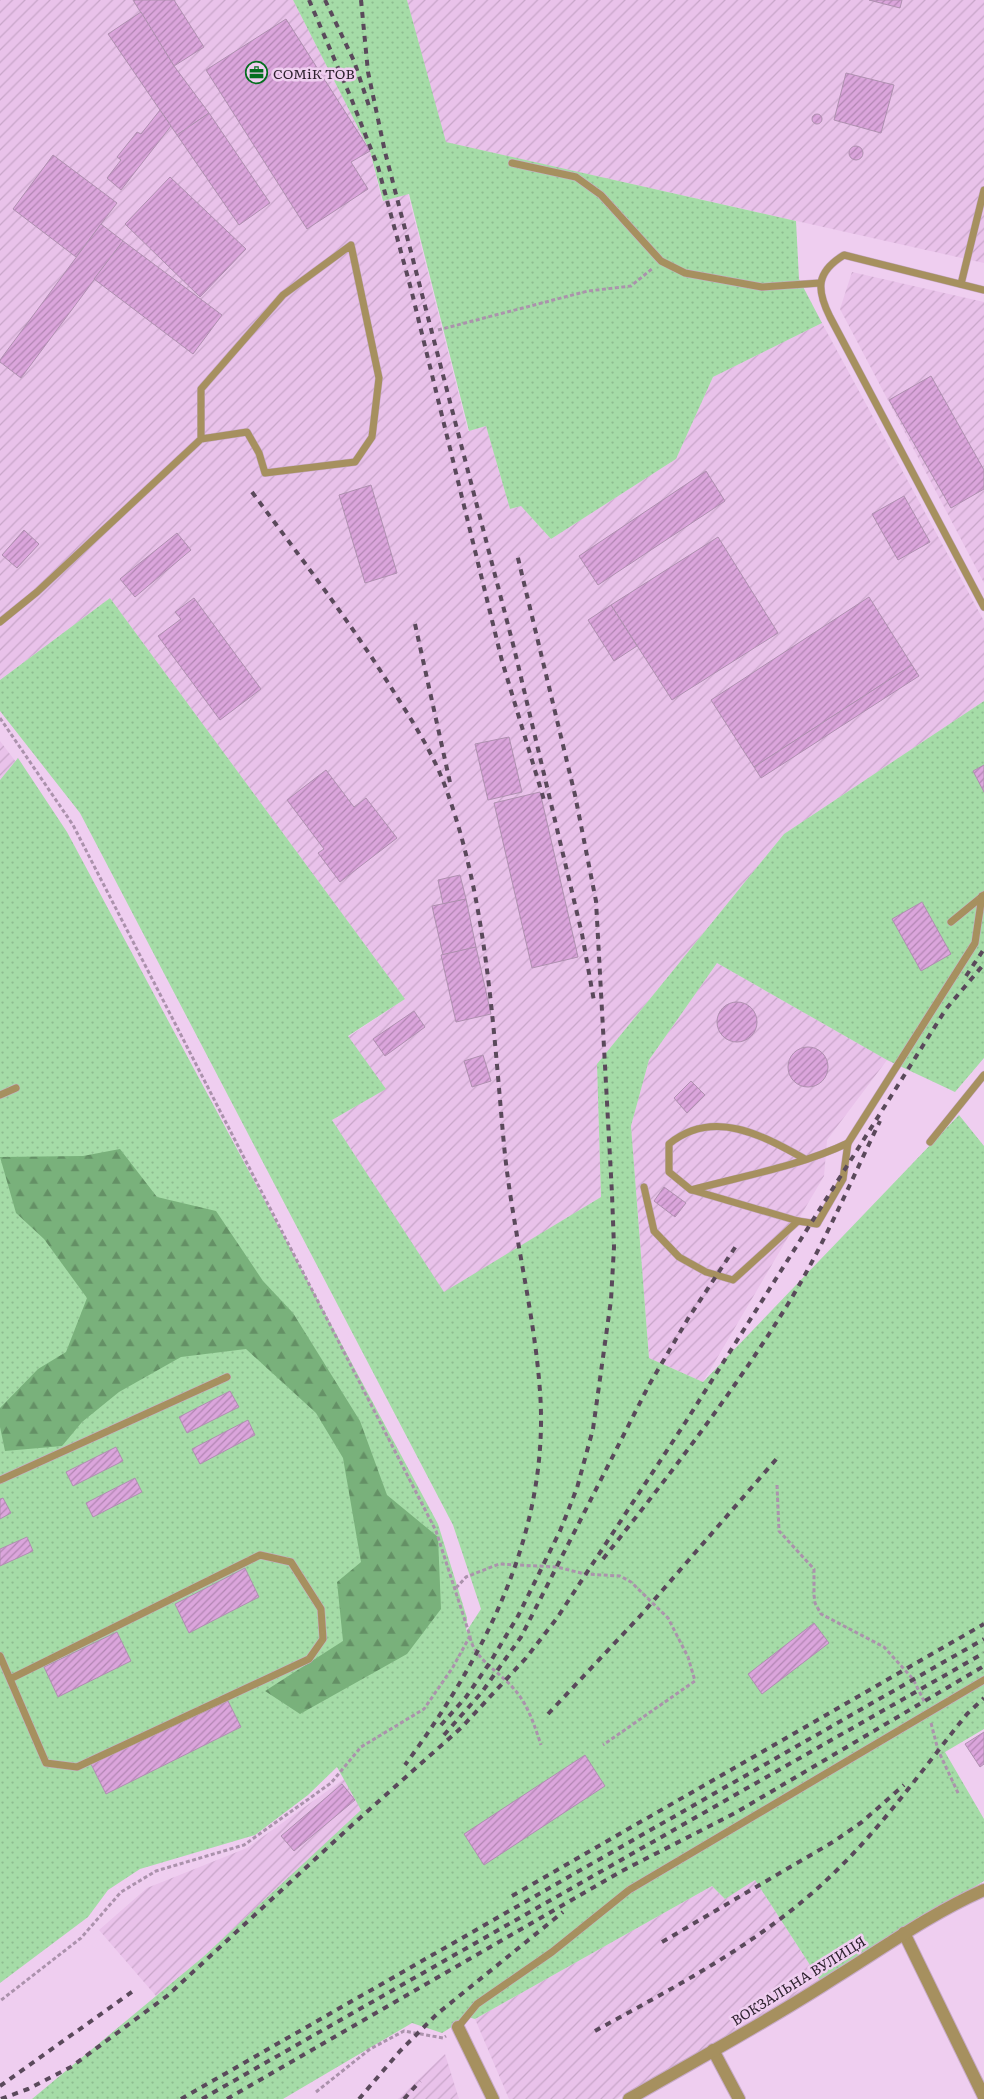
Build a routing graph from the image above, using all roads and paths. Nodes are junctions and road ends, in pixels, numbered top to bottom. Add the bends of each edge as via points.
1 (512, 163) dead end
2 (984, 190) edge
3 (661, 261) junction
4 (820, 283) junction
5 (961, 284) junction
6 (984, 290) edge
7 (438, 330) dead end
8 (202, 439) junction
9 (984, 607) edge
10 (0, 622) edge
11 (0, 718) edge
12 (983, 896) edge
13 (951, 922) dead end
14 (984, 1075) edge
15 (16, 1088) dead end
16 (0, 1095) edge
17 (848, 1142) junction
18 (930, 1142) dead end
19 (805, 1159) junction
20 (644, 1187) dead end
21 (691, 1190) junction
22 (798, 1221) junction
23 (227, 1377) dead end
24 (0, 1480) edge
25 (777, 1485) dead end
26 (456, 1588) junction
27 (470, 1636) junction
28 (0, 1656) edge
29 (10, 1679) junction
30 (984, 1680) edge
31 (926, 1715) junction
32 (541, 1745) dead end
33 (603, 1745) dead end
34 (959, 1795) dead end
35 (984, 1890) edge
36 (904, 1933) junction
37 (0, 2001) edge
38 (458, 2027) junction
39 (713, 2050) junction
40 (316, 2092) dead end
41 (984, 2097) edge
42 (493, 2099) edge
43 (629, 2099) edge
44 (739, 2099) edge

1 - 3 lane via 576,177 601,195
2 - 5 lane
3 - 4 lane via 685,273 762,287
3 - 7 path via 631,286 588,291
4 - 5 lane via 829,264 844,255
4 - 9 lane via 822,302
5 - 6 lane
8 - 8 lane via 247,432 259,453 265,473 355,462 372,437 379,378 351,245 283,296 202,389
8 - 10 lane
11 - 26 path via 78,834 436,1531
12 - 13 lane
12 - 17 lane via 976,943
14 - 18 lane
15 - 16 lane
17 - 19 lane
17 - 22 lane via 842,1179 816,1224
19 - 21 lane
19 - 21 lane via 757,1135 725,1125 682,1133 669,1144 670,1172
20 - 22 lane via 654,1231 679,1257 706,1272 733,1280
21 - 22 lane
23 - 24 lane
25 - 31 path via 779,1531 814,1569 815,1603 822,1614 884,1647 913,1679 924,1699
26 - 27 path
26 - 33 path via 466,1577 499,1564 620,1576 631,1582 668,1618 688,1657 695,1682
27 - 32 path via 477,1654 516,1690
27 - 37 path via 424,1709 361,1747 331,1783 244,1845 156,1871 121,1892 81,1938
28 - 29 lane
29 - 29 lane via 46,1763 77,1767 309,1659 323,1639 321,1609 291,1562 260,1556
30 - 31 lane
31 - 34 path
31 - 38 lane via 629,1890 552,1952 477,2004
35 - 36 street, ВОКЗАЛЬНА ВУЛИЦЯ
36 - 39 street, ВОКЗАЛЬНА ВУЛИЦЯ
36 - 41 street
38 - 40 path via 443,2038 404,2030 370,2049
38 - 42 street
39 - 43 street, ВОКЗАЛЬНА ВУЛИЦЯ
39 - 44 street

